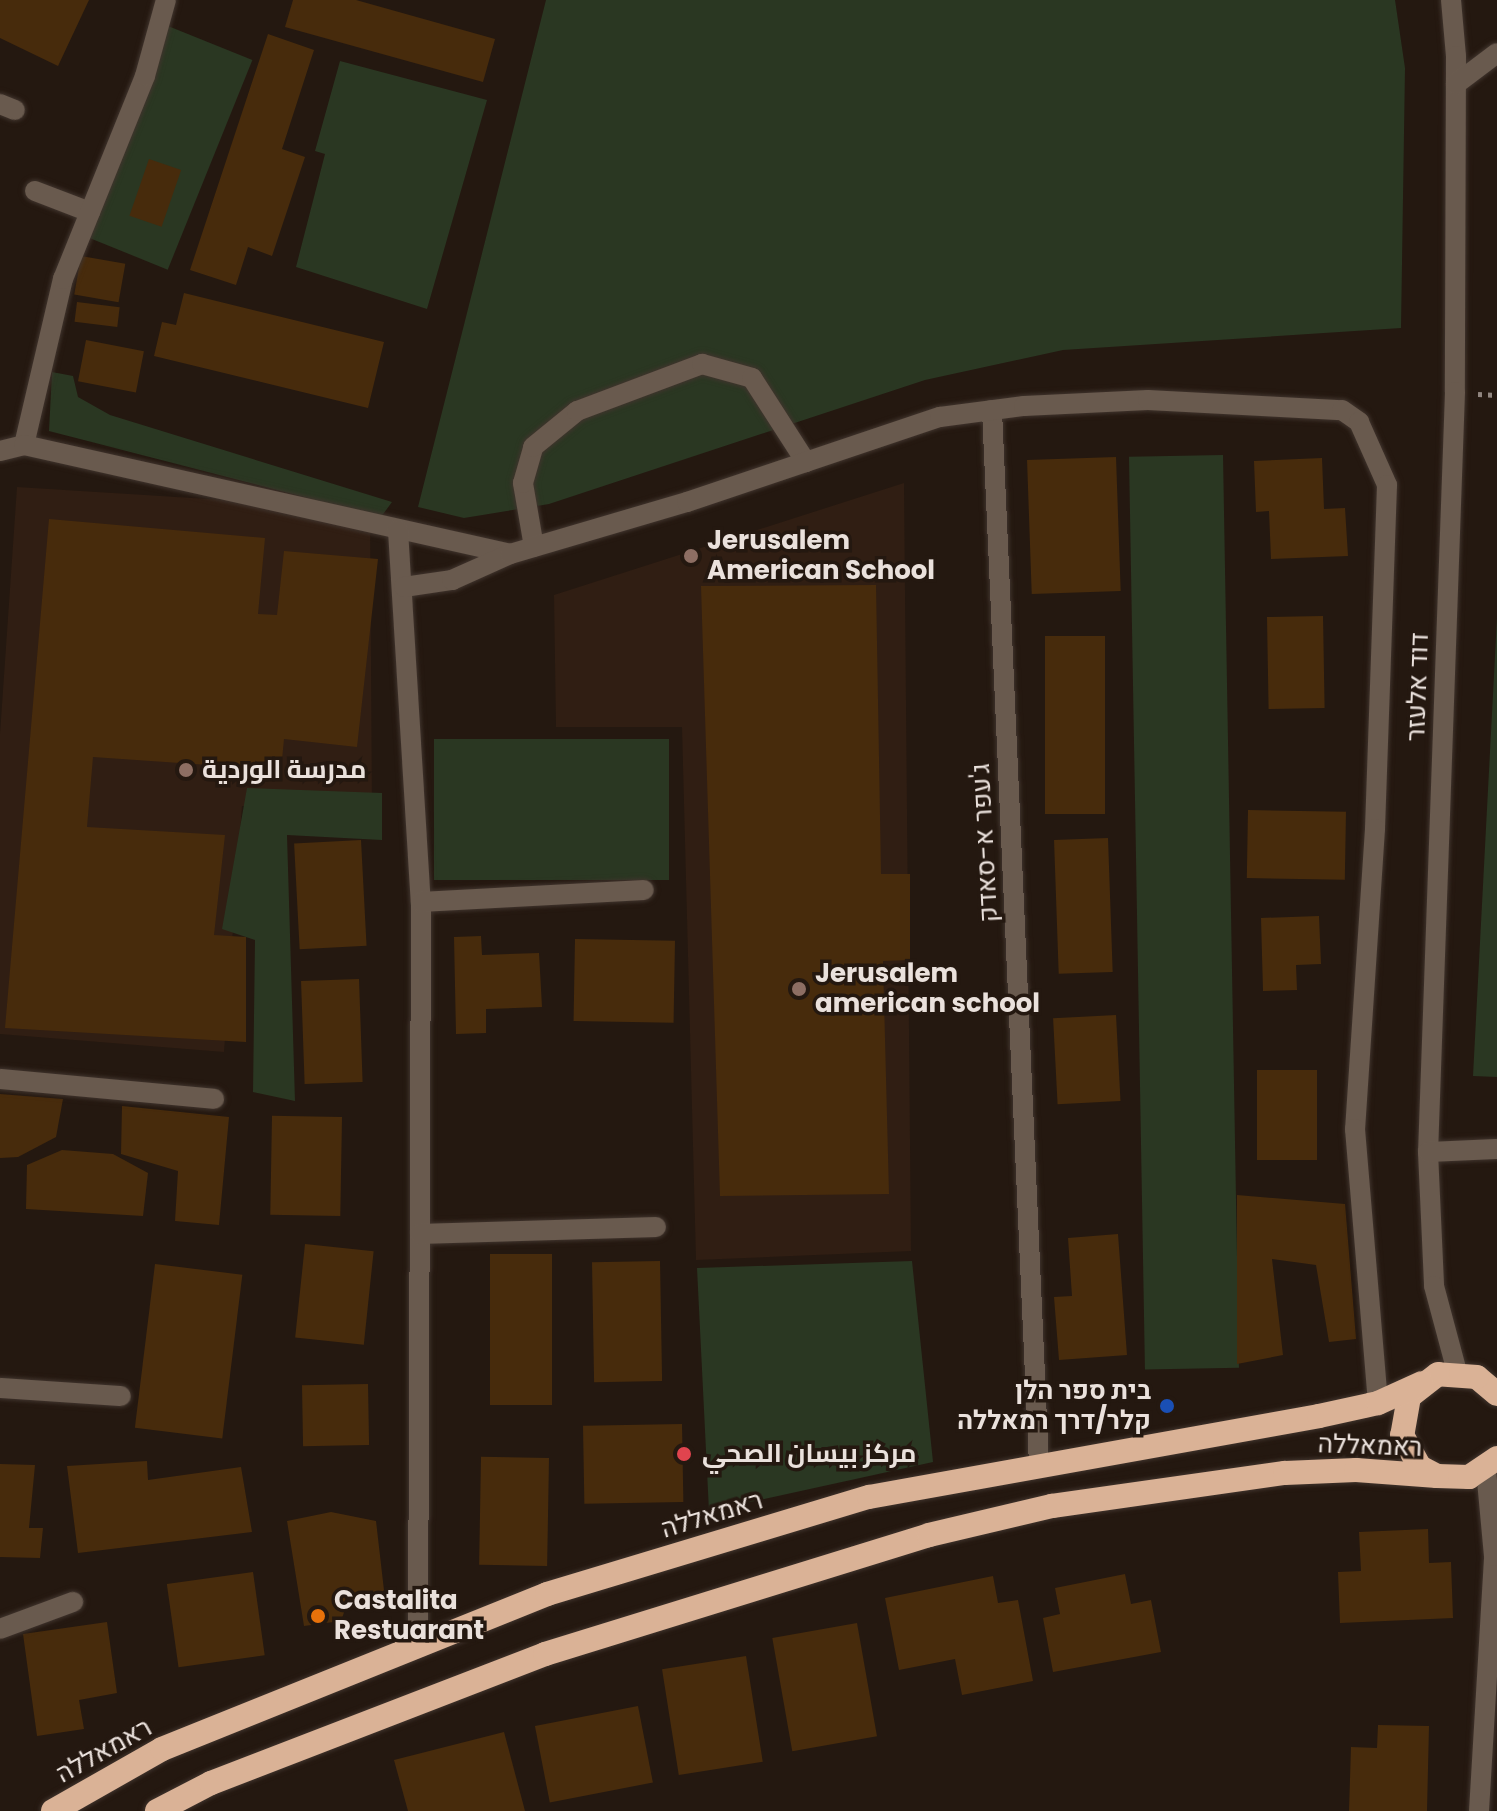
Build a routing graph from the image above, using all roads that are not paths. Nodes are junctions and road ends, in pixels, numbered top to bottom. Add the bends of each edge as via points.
1 (166, 0) edge
2 (1451, 0) edge
3 (1497, 53) edge
4 (1456, 84) junction
5 (35, 191) dead end
6 (90, 212) junction
7 (992, 410) junction
8 (24, 445) junction
9 (0, 451) edge
10 (806, 462) junction
11 (398, 530) junction
12 (534, 547) junction
13 (510, 554) junction
14 (404, 587) junction
15 (644, 890) dead end
16 (421, 902) junction
17 (0, 1079) edge
18 (214, 1099) dead end
19 (1497, 1149) edge
20 (1428, 1152) junction
21 (656, 1227) dead end
22 (420, 1234) junction
23 (1457, 1372) junction
24 (1422, 1383) junction
25 (0, 1388) edge
26 (1495, 1390) edge
27 (121, 1396) dead end
28 (1378, 1403) junction
29 (1491, 1464) edge
30 (1039, 1465) junction
31 (1437, 1476) junction
32 (1495, 1584) edge
33 (73, 1602) dead end
34 (0, 1629) edge
35 (418, 1646) junction
36 (53, 1811) edge
37 (157, 1811) edge
38 (1479, 1811) edge

1 - 6 street via 145,76
2 - 4 street, דוד אלעזר
3 - 4 street
4 - 20 street, דוד אלעזר via 1455,392
5 - 6 street
6 - 8 street via 63,279
7 - 10 street via 940,417
7 - 28 street via 1148,400 1342,410 1359,422 1379,464 1387,485 1375,829 1355,1129
7 - 30 street, ג'עפר א-סאדק
8 - 9 street
8 - 11 street
10 - 12 street
10 - 12 street via 752,378 702,364 577,411 533,447 523,483
11 - 13 street
11 - 14 street
12 - 13 street
13 - 14 street via 452,580
14 - 16 street
15 - 16 street
16 - 22 street
17 - 18 street
19 - 20 street
20 - 23 street, דוד אלעזר via 1434,1286
21 - 22 street
22 - 35 street
23 - 24 highway, ראמאללה
23 - 26 highway
24 - 28 highway, ראמאללה
24 - 31 highway via 1402,1414 1402,1435 1420,1467
25 - 27 street
28 - 30 highway, ראמאללה
29 - 31 highway, ראמאללה via 1469,1477
29 - 32 street
30 - 35 highway, ראמאללה via 869,1497 547,1594
31 - 37 highway, ראמאללה via 1356,1470 1285,1473 1052,1506 929,1535 545,1654 211,1783
32 - 38 street
33 - 34 street
35 - 36 highway, ראמאללה via 162,1749

